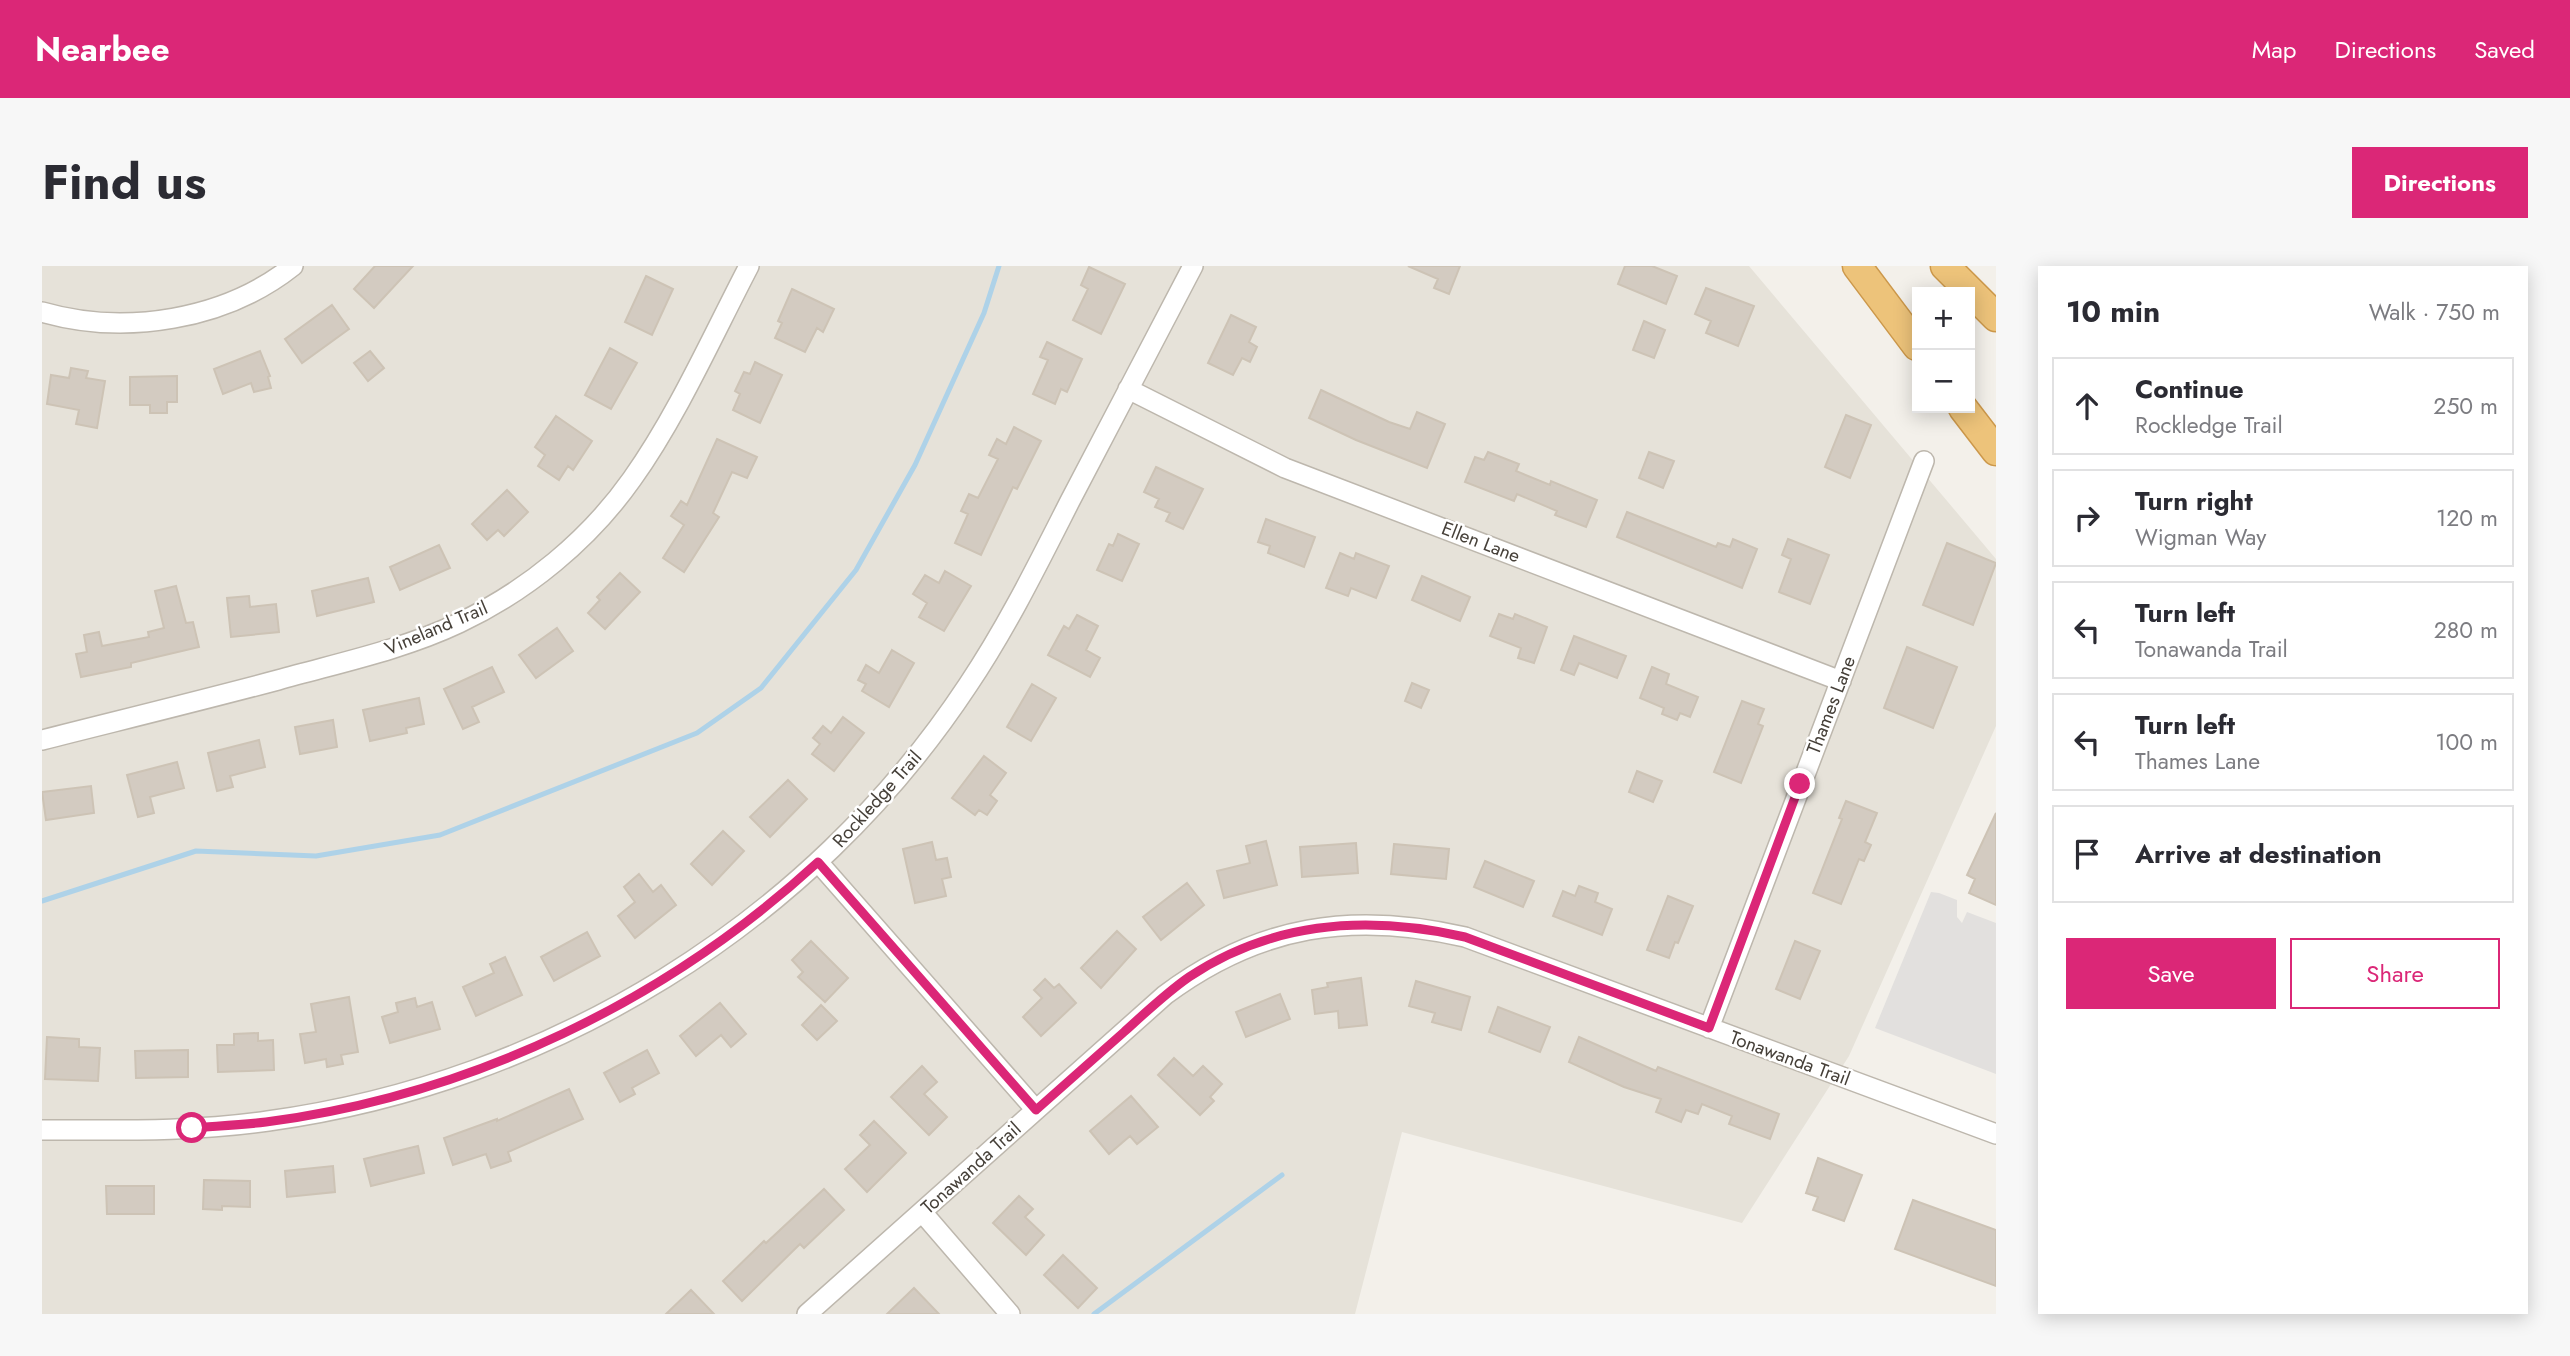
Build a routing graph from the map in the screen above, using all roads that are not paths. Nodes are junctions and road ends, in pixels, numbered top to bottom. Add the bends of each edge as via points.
1 (293, 266) edge
2 (748, 266) edge
3 (1193, 266) edge
4 (1857, 266) edge
5 (1945, 266) edge
6 (42, 312) edge
7 (1996, 317) edge
8 (1912, 339) edge
9 (1128, 389) junction
10 (1968, 413) edge
11 (1996, 452) edge
12 (1924, 461) dead end
13 (1841, 681) junction
14 (42, 740) edge
15 (818, 862) junction
16 (1709, 1028) junction
17 (1036, 1110) junction
18 (42, 1130) edge
19 (1996, 1134) edge
20 (922, 1212) junction
21 (807, 1314) edge
22 (1010, 1314) edge

1 - 6 street via 230,302 156,321 89,321
2 - 14 street, Vineland Trail via 632,480 562,556 524,585 458,624 384,651
3 - 9 street, Rockledge Trail
4 - 8 highway
5 - 7 highway
9 - 13 street, Ellen Lane via 1285,468
9 - 15 street, Rockledge Trail via 1020,599 969,683 914,760
10 - 11 highway
12 - 13 street, Thames Lane
13 - 16 street, Thames Lane
15 - 17 street
15 - 18 street, Rockledge Trail via 737,930 640,995 551,1039 441,1082 267,1122
16 - 17 street, Tonawanda Trail via 1465,937 1426,928 1346,924 1301,931 1214,962 1165,995
16 - 19 street, Tonawanda Trail
17 - 20 street, Tonawanda Trail
20 - 21 street, Tonawanda Trail
20 - 22 street

